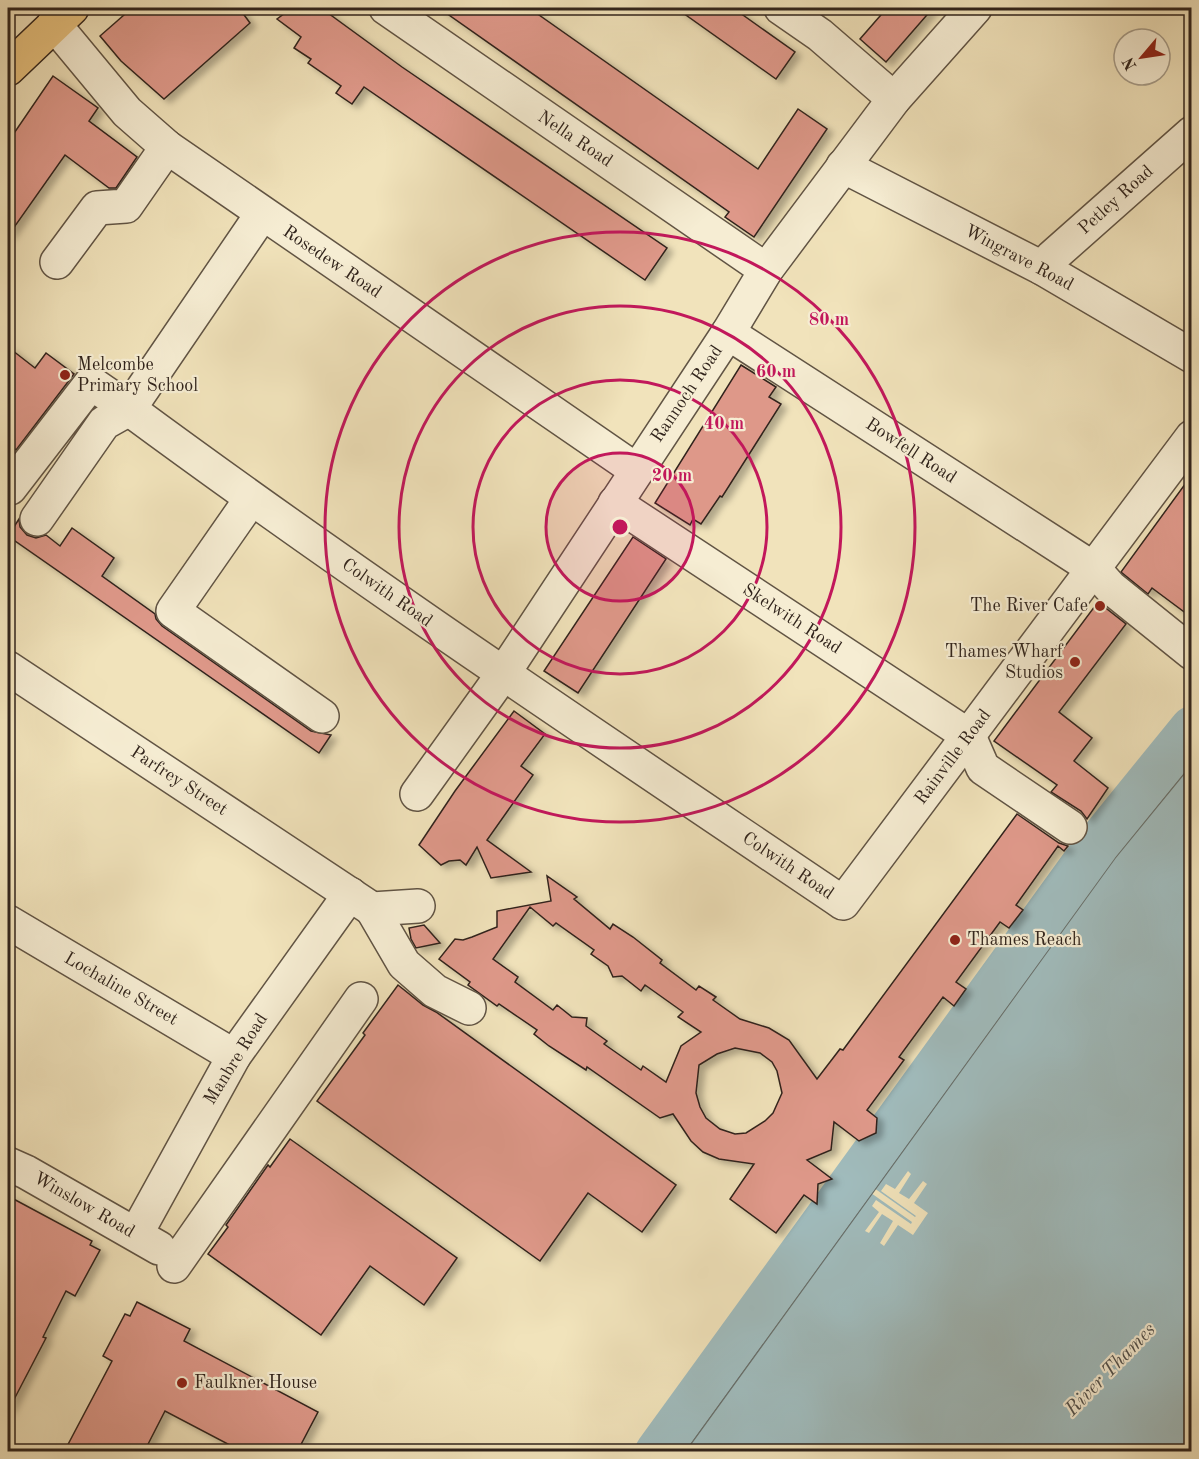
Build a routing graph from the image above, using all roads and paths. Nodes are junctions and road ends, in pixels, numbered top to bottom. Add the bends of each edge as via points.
1 (386, 8) edge
2 (781, 8) edge
3 (975, 8) edge
4 (63, 16) edge
5 (8, 69) edge
6 (894, 99) junction
7 (1191, 133) edge
8 (166, 147) junction
9 (843, 166) junction
10 (262, 214) junction
11 (57, 262) dead end
12 (1042, 268) junction
13 (766, 270) junction
14 (728, 333) junction
15 (1191, 356) edge
16 (129, 409) junction
17 (1191, 437) edge
18 (636, 470) junction
19 (8, 487) edge
20 (251, 499) junction
21 (615, 503) junction
22 (38, 519) dead end
23 (1094, 569) junction
24 (1191, 653) edge
25 (8, 668) edge
26 (503, 674) junction
27 (322, 716) dead end
28 (969, 735) junction
29 (417, 794) dead end
30 (1070, 827) dead end
31 (361, 902) junction
32 (843, 903) joint
33 (418, 906) dead end
34 (8, 922) edge
35 (361, 999) dead end
36 (469, 1008) dead end
37 (234, 1056) junction
38 (8, 1164) edge
39 (156, 1249) junction

1 - 13 street, Nella Road
2 - 6 street via 820,35
3 - 6 street, Rannoch Road
4 - 5 main road
4 - 8 street, Rosedew Road via 127,112
6 - 9 street, Rannoch Road
7 - 12 street, Petley Road
8 - 10 street, Rosedew Road
8 - 11 street via 126,206 97,208
9 - 12 street, Wingrave Road
9 - 13 street, Rannoch Road
10 - 16 street
10 - 18 street, Rosedew Road
12 - 15 street, Wingrave Road
13 - 14 street, Rannoch Road
14 - 18 street, Rannoch Road
14 - 23 street, Bowfell Road
16 - 19 street, Colwith Road via 91,383
16 - 20 street, Colwith Road
16 - 22 street via 104,423
17 - 23 street, Rainville Road
18 - 21 street, Rannoch Road
20 - 26 street, Colwith Road
20 - 27 street via 173,611
21 - 26 street, Rannoch Road
21 - 28 street, Skelwith Road
23 - 24 street, Bowfell Road via 1110,587
23 - 28 street, Rainville Road
25 - 31 street, Parfrey Street
26 - 29 street, Rannoch Road
26 - 32 street, Colwith Road
28 - 30 street via 982,768
28 - 32 street, Rainville Road
31 - 33 street
31 - 36 street via 404,964 435,991
31 - 37 street, Manbre Road
34 - 37 street, Lochaline Street
35 - 39 street
37 - 39 street, Manbre Road
38 - 39 street, Winslow Road

